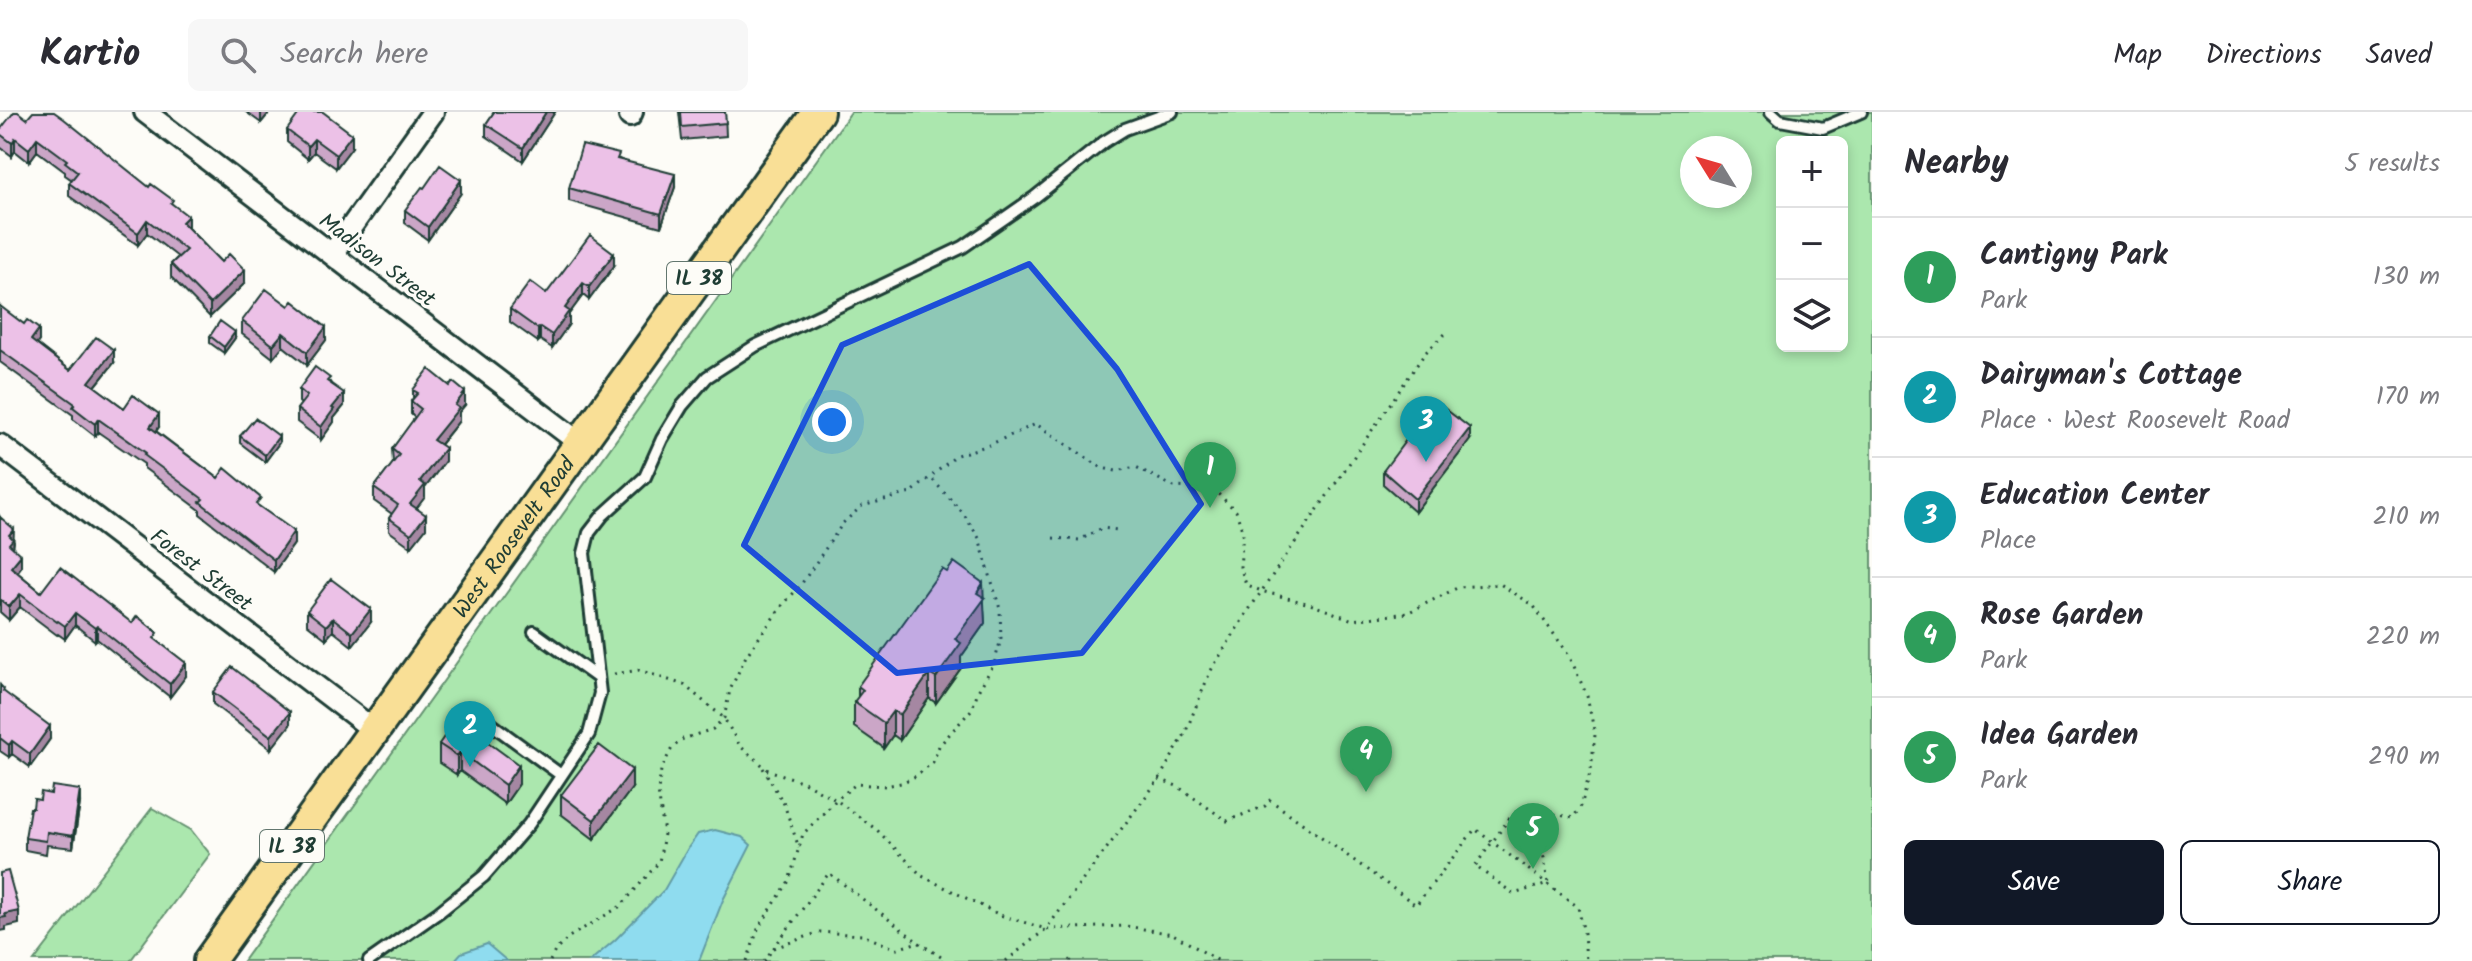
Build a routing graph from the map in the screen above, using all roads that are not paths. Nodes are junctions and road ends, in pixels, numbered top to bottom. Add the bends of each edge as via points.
1 (145, 112) edge
2 (433, 112) edge
3 (818, 112) edge
4 (1172, 112) edge
5 (1771, 112) edge
6 (1861, 112) edge
7 (332, 254) junction
8 (581, 444) junction
9 (0, 445) edge
10 (534, 632) dead end
11 (598, 678) junction
12 (475, 712) dead end
13 (375, 731) junction
14 (561, 775) junction
15 (209, 961) edge
16 (369, 961) edge

1 - 7 street, Madison Street
2 - 7 street
3 - 8 main road, West Roosevelt Road / IL 38
4 - 11 lane via 1104,142 963,247 755,346 707,377 682,406 645,477 589,533 584,553
5 - 6 lane via 1780,120 1823,128
7 - 8 street, Madison Street
8 - 13 main road, West Roosevelt Road / IL 38
9 - 13 street, Forest Street
10 - 11 lane
11 - 14 lane via 600,693 589,734
12 - 14 lane
13 - 15 main road, West Roosevelt Road / IL 38
14 - 16 lane via 529,824 484,876

